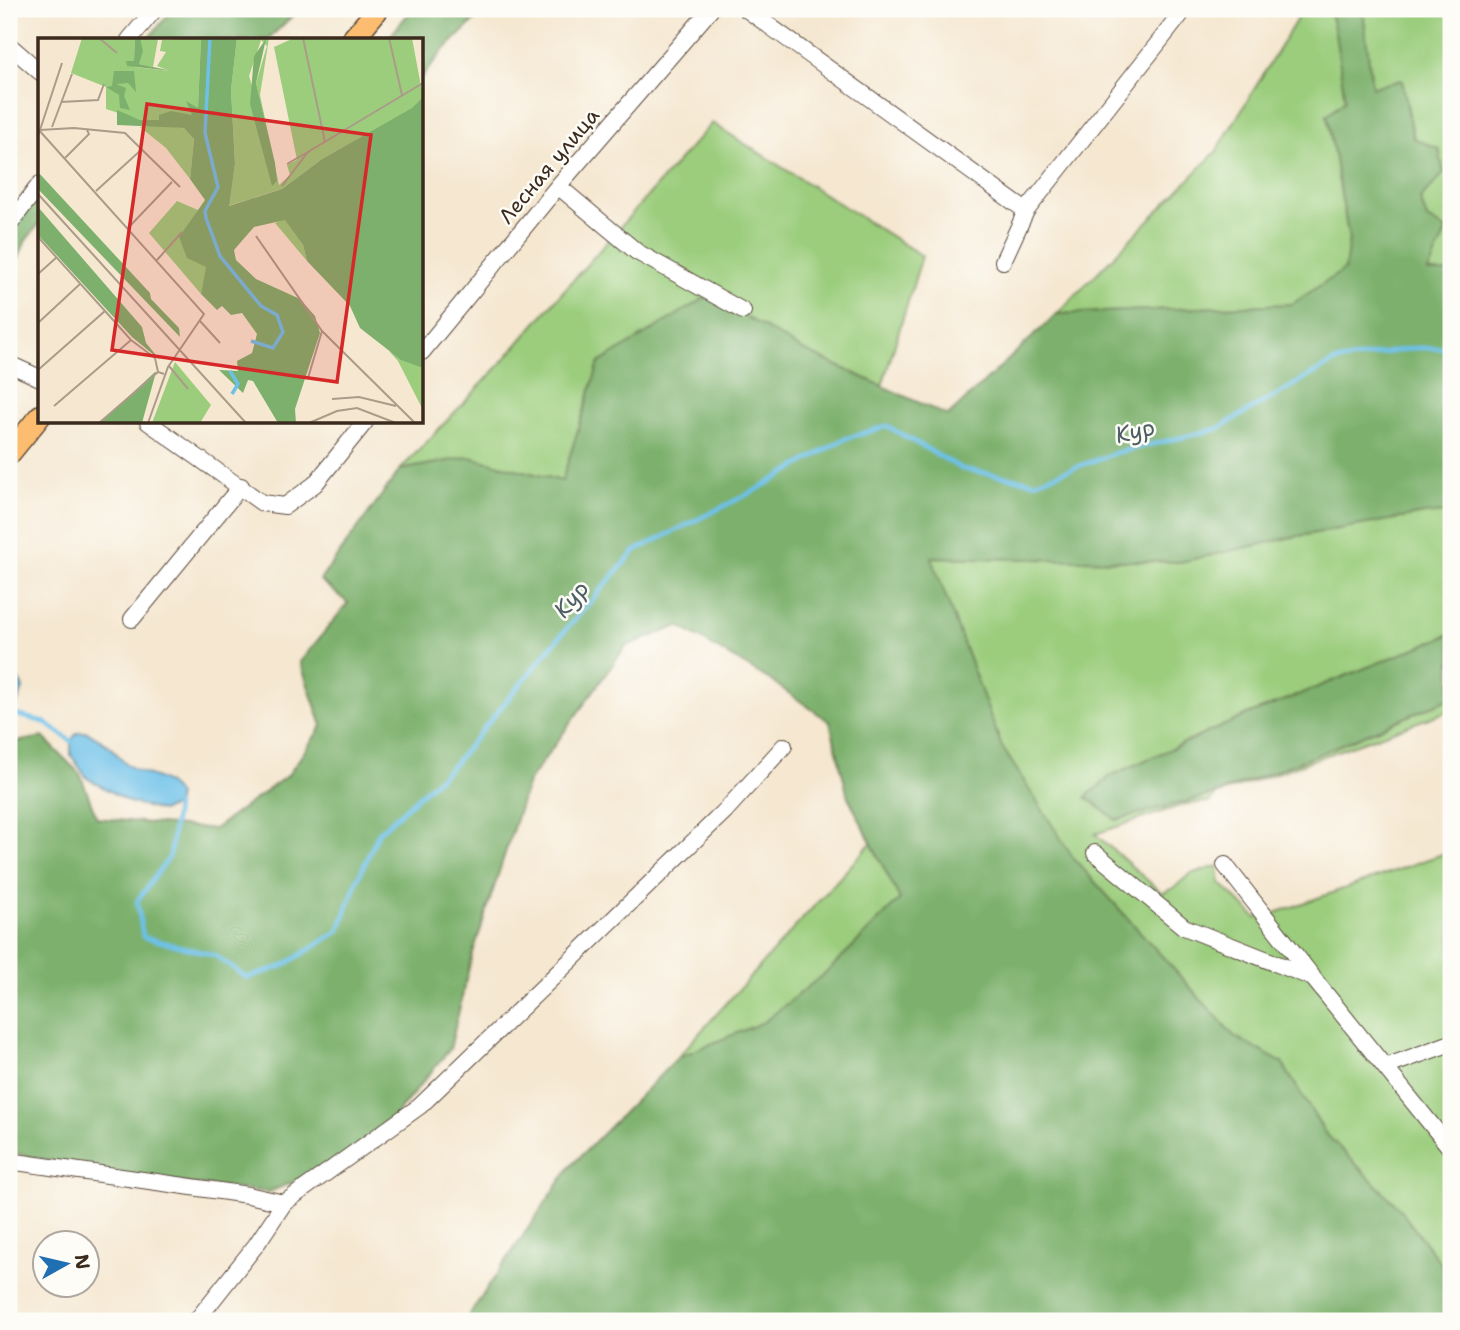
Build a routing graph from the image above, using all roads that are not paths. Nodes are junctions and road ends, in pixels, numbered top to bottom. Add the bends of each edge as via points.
1 (155, 9) edge
2 (378, 9) edge
3 (711, 9) edge
4 (746, 9) edge
5 (1185, 9) edge
6 (131, 38) edge
7 (354, 38) edge
8 (9, 45) edge
9 (38, 70) edge
10 (558, 186) junction
11 (38, 187) edge
12 (1026, 211) junction
13 (9, 225) edge
14 (1003, 261) dead end
15 (743, 311) dead end
16 (424, 350) edge
17 (9, 365) edge
18 (38, 377) edge
19 (38, 418) edge
20 (151, 424) edge
21 (363, 424) edge
22 (9, 454) edge
23 (241, 486) junction
24 (132, 619) dead end
25 (784, 746) dead end
26 (1095, 853) dead end
27 (1225, 865) dead end
28 (1313, 978) junction
29 (1451, 1043) edge
30 (1385, 1067) junction
31 (1451, 1149) edge
32 (9, 1161) edge
33 (284, 1203) junction
34 (196, 1321) edge

1 - 6 street
2 - 7 main road
3 - 10 street, Лесная улица
4 - 12 street
5 - 12 street
8 - 9 street
10 - 15 street via 637,251
10 - 16 street, Лесная улица
11 - 13 street
12 - 14 street
17 - 18 street
19 - 22 main road
20 - 23 street
21 - 23 street via 315,484 285,506 262,503
23 - 24 street
25 - 33 street via 725,811 420,1105
26 - 28 street via 1184,927
27 - 28 street
28 - 30 street
29 - 30 street
30 - 31 street
32 - 33 street
33 - 34 street

